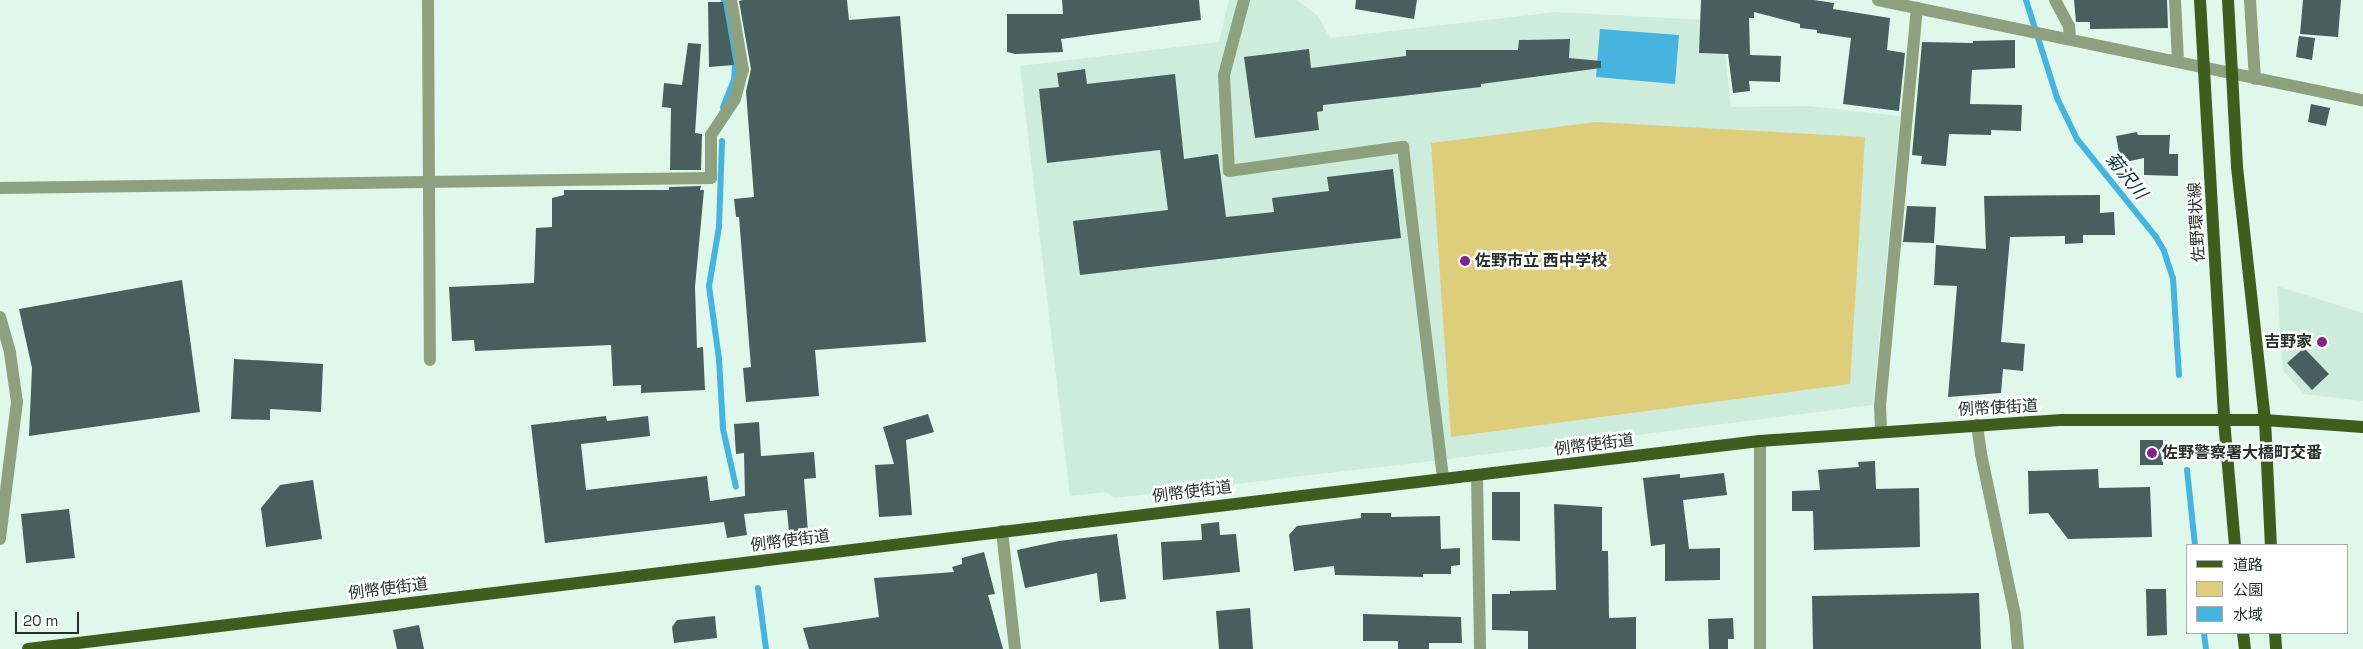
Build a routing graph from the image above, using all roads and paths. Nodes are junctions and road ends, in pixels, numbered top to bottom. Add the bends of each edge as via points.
1 (428, 0) edge
2 (732, 0) edge
3 (1244, 0) edge
4 (1878, 0) edge
5 (2055, 0) edge
6 (2175, 0) edge
7 (2200, 0) edge
8 (2228, 0) edge
9 (2250, 0) edge
10 (1917, 8) junction
11 (2065, 37) junction
12 (2178, 61) junction
13 (2204, 67) junction
14 (2232, 74) junction
15 (2255, 79) junction
16 (2363, 100) edge
17 (430, 182) junction
18 (0, 188) edge
19 (0, 317) edge
20 (430, 360) dead end
21 (2224, 420) junction
22 (2265, 420) junction
23 (1977, 425) junction
24 (2363, 427) edge
25 (1881, 431) junction
26 (1760, 441) junction
27 (1477, 475) junction
28 (1443, 479) junction
29 (1002, 531) junction
30 (0, 539) edge
31 (2235, 544) edge
32 (2271, 544) edge
33 (2243, 634) edge
34 (2275, 634) edge
35 (28, 649) edge
36 (1015, 649) edge
37 (1480, 649) edge
38 (1760, 649) edge
39 (2018, 649) edge
40 (2245, 649) edge
41 (2276, 649) edge

1 - 17 street
2 - 17 street via 743,70 735,99 711,136 711,178
3 - 28 street via 1224,75 1229,171 1402,147
4 - 10 street
5 - 11 street via 2068,26
6 - 12 street
7 - 13 main road, 佐野環状線
8 - 14 main road
9 - 15 street
10 - 11 street
10 - 25 street via 1880,406
11 - 12 street
12 - 13 street
13 - 14 street
13 - 21 main road, 佐野環状線
14 - 15 street
14 - 22 main road via 2237,167
15 - 16 street
17 - 18 street
17 - 20 street
19 - 30 street via 10,353 17,402
21 - 22 main road, 例幣使街道
21 - 23 main road, 例幣使街道 via 2062,420
21 - 31 main road, 佐野環状線
22 - 24 main road, 例幣使街道
22 - 32 main road
23 - 25 main road, 例幣使街道
23 - 39 street via 2015,615
25 - 26 main road, 例幣使街道
26 - 27 main road, 例幣使街道
26 - 38 street
27 - 28 main road, 例幣使街道
27 - 37 street
28 - 29 main road, 例幣使街道
29 - 35 main road, 例幣使街道
29 - 36 street
33 - 40 main road
34 - 41 main road

